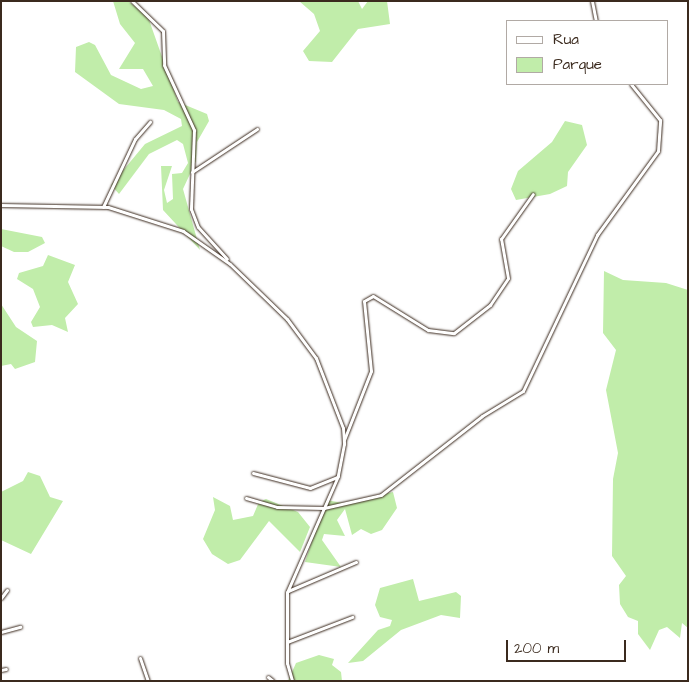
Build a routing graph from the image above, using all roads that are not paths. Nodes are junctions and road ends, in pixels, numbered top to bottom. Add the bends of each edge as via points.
1 (132, 1) edge
2 (592, 1) edge
3 (596, 20) edge
4 (633, 85) edge
5 (150, 122) dead end
6 (257, 129) dead end
7 (192, 172) junction
8 (533, 194) dead end
9 (1, 205) edge
10 (103, 206) junction
11 (230, 264) junction
12 (344, 440) junction
13 (253, 473) dead end
14 (337, 477) junction
15 (246, 498) dead end
16 (324, 508) junction
17 (356, 562) dead end
18 (7, 590) dead end
19 (287, 591) junction
20 (1, 598) edge
21 (352, 617) dead end
22 (20, 627) dead end
23 (1, 632) edge
24 (287, 642) junction
25 (140, 658) dead end
26 (6, 669) dead end
27 (1, 670) edge
28 (268, 677) dead end
29 (148, 681) edge
30 (273, 681) edge
31 (292, 681) edge

1 - 7 street via 163,31 164,64 194,130
2 - 3 street
4 - 16 street via 660,120 658,151 598,235 526,387 387,492
5 - 10 street via 135,139
6 - 7 street
7 - 11 street via 194,220
8 - 12 street via 501,239 501,254 510,275 490,305 454,333 428,330 373,296 364,301 371,371
9 - 10 street
10 - 11 street via 183,230
11 - 12 street via 287,319 316,358 343,428
12 - 14 street
13 - 14 street via 310,488
14 - 16 street
15 - 16 street via 277,507
16 - 19 street
17 - 19 street via 328,577
18 - 20 street
19 - 24 street
21 - 24 street
22 - 23 street
24 - 31 street
25 - 29 street
26 - 27 street
28 - 30 street

